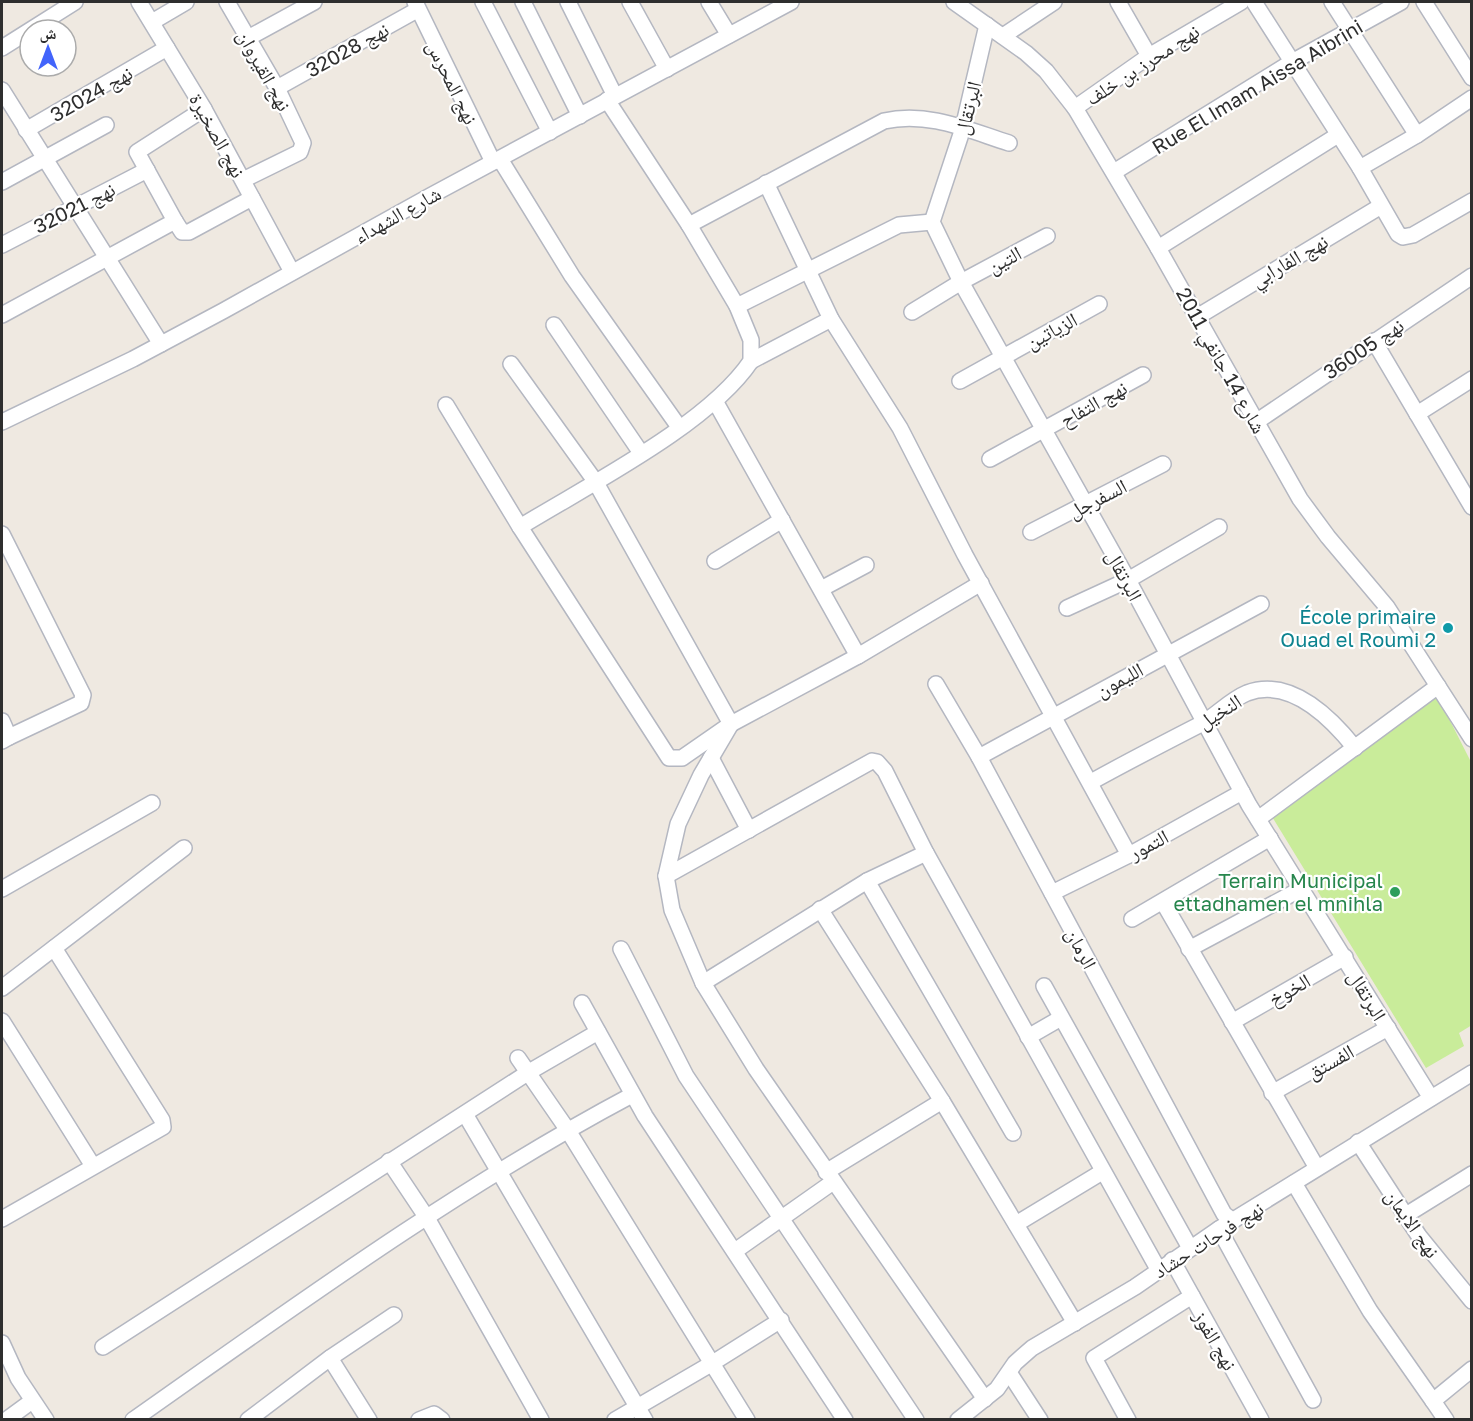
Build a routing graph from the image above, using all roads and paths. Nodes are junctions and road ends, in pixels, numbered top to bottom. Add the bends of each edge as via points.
1 (75, 2) edge
2 (139, 2) edge
3 (186, 2) edge
4 (227, 2) edge
5 (314, 2) edge
6 (483, 2) edge
7 (523, 2) edge
8 (568, 2) edge
9 (630, 2) edge
10 (709, 2) edge
11 (791, 2) edge
12 (954, 2) edge
13 (1054, 2) edge
14 (1118, 2) edge
15 (1241, 2) edge
16 (1254, 2) edge
17 (1332, 2) edge
18 (1401, 2) edge
19 (1424, 2) edge
20 (416, 6) edge
21 (1216, 8) edge
22 (152, 22) junction
23 (987, 25) junction
24 (1350, 29) junction
25 (729, 35) junction
26 (1003, 36) junction
27 (248, 38) junction
28 (2, 48) edge
29 (162, 52) junction
30 (1149, 56) junction
31 (1292, 62) junction
32 (667, 69) junction
33 (1472, 78) edge
34 (277, 88) junction
35 (2, 90) edge
36 (611, 98) junction
37 (1472, 98) edge
38 (1075, 108) junction
39 (204, 109) junction
40 (7, 110) edge
41 (580, 116) junction
42 (106, 125) dead end
43 (963, 128) junction
44 (26, 130) junction
45 (1414, 131) junction
46 (550, 132) junction
47 (1338, 135) junction
48 (1009, 143) dead end
49 (44, 159) junction
50 (496, 160) junction
51 (1360, 168) junction
52 (147, 170) junction
53 (1114, 172) junction
54 (243, 180) junction
55 (2, 182) edge
56 (766, 183) junction
57 (252, 198) junction
58 (1472, 201) edge
59 (76, 206) junction
60 (1381, 206) junction
61 (175, 221) junction
62 (932, 222) junction
63 (689, 225) junction
64 (1047, 236) dead end
65 (2, 245) edge
66 (1158, 248) junction
67 (108, 258) junction
68 (292, 272) junction
69 (809, 272) junction
70 (1472, 276) edge
71 (961, 282) junction
72 (1099, 304) dead end
73 (737, 306) junction
74 (912, 312) dead end
75 (2, 315) edge
76 (1197, 316) junction
77 (831, 319) junction
78 (554, 325) dead end
79 (1374, 341) junction
80 (161, 344) junction
81 (1003, 356) junction
82 (751, 361) junction
83 (511, 363) dead end
84 (1143, 375) dead end
85 (1472, 379) edge
86 (960, 381) dead end
87 (715, 401) junction
88 (446, 405) dead end
89 (1417, 414) junction
90 (2, 422) edge
91 (1256, 422) junction
92 (679, 427) junction
93 (1043, 430) junction
94 (641, 453) junction
95 (990, 459) dead end
96 (1163, 464) dead end
97 (595, 481) junction
98 (1469, 498) edge
99 (1085, 503) junction
100 (782, 520) junction
101 (520, 527) junction
102 (1219, 527) dead end
103 (1031, 532) dead end
104 (2, 534) edge
105 (715, 561) dead end
106 (866, 565) dead end
107 (1128, 580) junction
108 (981, 583) junction
109 (821, 589) junction
110 (1261, 604) dead end
111 (1067, 608) dead end
112 (1167, 654) junction
113 (858, 656) junction
114 (936, 684) dead end
115 (1438, 686) junction
116 (1053, 715) junction
117 (1466, 716) edge
118 (2, 721) edge
119 (1205, 722) junction
120 (731, 724) junction
121 (5, 739) edge
122 (1472, 739) edge
123 (1354, 748) junction
124 (979, 757) junction
125 (711, 758) junction
126 (1091, 782) junction
127 (1242, 792) junction
128 (152, 803) dead end
129 (1258, 819) junction
130 (749, 830) junction
131 (1270, 838) junction
132 (184, 848) dead end
133 (926, 853) junction
134 (1129, 855) junction
135 (666, 876) junction
136 (867, 881) junction
137 (2, 889) edge
138 (1301, 889) junction
139 (1052, 893) junction
140 (1163, 902) junction
141 (820, 909) junction
142 (1132, 919) dead end
143 (54, 948) junction
144 (621, 949) dead end
145 (1189, 949) junction
146 (1345, 957) junction
147 (703, 983) junction
148 (1044, 986) dead end
149 (2, 988) edge
150 (582, 1003) dead end
151 (1061, 1018) junction
152 (2, 1021) edge
153 (1232, 1022) junction
154 (1388, 1028) junction
155 (598, 1032) junction
156 (1028, 1037) junction
157 (518, 1058) dead end
158 (529, 1072) junction
159 (1472, 1073) edge
160 (1272, 1093) junction
161 (632, 1095) junction
162 (1431, 1098) junction
163 (942, 1101) junction
164 (465, 1114) junction
165 (567, 1130) junction
166 (1013, 1133) dead end
167 (1358, 1142) junction
168 (389, 1161) junction
169 (93, 1166) junction
170 (1317, 1168) junction
171 (499, 1171) junction
172 (1102, 1172) junction
173 (1472, 1174) edge
174 (829, 1177) junction
175 (1294, 1183) junction
176 (1406, 1215) junction
177 (1229, 1217) junction
178 (427, 1218) junction
179 (2, 1219) edge
180 (780, 1220) junction
181 (1016, 1224) junction
182 (1219, 1229) junction
183 (1190, 1248) junction
184 (735, 1251) junction
185 (1172, 1260) junction
186 (1158, 1269) junction
187 (1192, 1296) junction
188 (1472, 1301) edge
189 (394, 1315) dead end
190 (782, 1320) junction
191 (1075, 1323) junction
192 (2, 1343) edge
193 (103, 1347) dead end
194 (330, 1358) junction
195 (711, 1365) junction
196 (1472, 1369) edge
197 (1010, 1374) junction
198 (985, 1400) junction
199 (1313, 1400) dead end
200 (32, 1401) junction
201 (1433, 1401) junction
202 (641, 1413) edge
203 (6, 1419) edge
204 (46, 1419) edge
205 (133, 1419) edge
206 (248, 1419) edge
207 (369, 1419) edge
208 (418, 1419) edge
209 (442, 1419) edge
210 (541, 1419) edge
211 (615, 1419) edge
212 (747, 1419) edge
213 (845, 1419) edge
214 (916, 1419) edge
215 (958, 1419) edge
216 (1040, 1419) edge
217 (1128, 1419) edge
218 (1262, 1419) edge
219 (1447, 1419) edge

1 - 28 street
2 - 22 street, نهج الصخيرة
3 - 22 street
4 - 27 street, نهج القيروان
5 - 27 street
6 - 46 street
7 - 41 street
8 - 36 street
9 - 32 street
10 - 25 street
11 - 25 street, شارع الشهداء
12 - 23 street, شارع 14 جانفي 2011
13 - 26 street
14 - 30 street
15 - 21 street, نهج محرز بن خلف
16 - 31 street
17 - 24 street
18 - 24 street, Rue El Imam Aissa Aibrini
19 - 33 street
20 - 34 street, نهج 32028
20 - 50 street, نهج المحرس
21 - 30 street, نهج محرز بن خلف
22 - 29 street, نهج الصخيرة
23 - 26 street, شارع 14 جانفي 2011
23 - 43 street, البرتقال
24 - 31 street, Rue El Imam Aissa Aibrini
24 - 45 street
25 - 32 street, شارع الشهداء
26 - 38 street, شارع 14 جانفي 2011 via 1046,71
27 - 34 street, نهج القيروان
29 - 39 street, نهج الصخيرة
29 - 44 street, نهج 32024
30 - 38 street, نهج محرز بن خلف
31 - 47 street
31 - 53 street, Rue El Imam Aissa Aibrini
32 - 36 street, شارع الشهداء
34 - 54 street, نهج القيروان via 303,139 300,152
35 - 40 street
36 - 41 street, شارع الشهداء
36 - 63 street
37 - 45 street
38 - 53 street, شارع 14 جانفي 2011
39 - 52 street via 139,148 137,155
39 - 54 street, نهج الصخيرة
40 - 44 street
41 - 46 street, شارع الشهداء
42 - 49 street
43 - 48 street
43 - 56 street via 916,116 884,121
43 - 62 street, البرتقال
44 - 49 street
45 - 51 street
46 - 50 street, شارع الشهداء
47 - 51 street
47 - 66 street
49 - 55 street
49 - 59 street
50 - 68 street, شارع الشهداء
50 - 92 street, نهج المحرس
51 - 60 street
52 - 59 street, نهج 32021
52 - 61 street
53 - 66 street, شارع 14 جانفي 2011
54 - 57 street, نهج الصخيرة
56 - 63 street
56 - 69 street
57 - 61 street via 189,232 182,232
57 - 68 street, نهج الصخيرة
58 - 60 street via 1403,237
59 - 65 street, نهج 32021
59 - 67 street
60 - 76 street, نهج الفارابي
61 - 67 street
62 - 69 street via 899,225
62 - 71 street, البرتقال
63 - 73 street
64 - 71 street, التين
66 - 76 street, شارع 14 جانفي 2011
67 - 75 street
67 - 80 street
68 - 80 street, شارع الشهداء
69 - 73 street
69 - 77 street
70 - 79 street, نهج 36005
71 - 74 street, التين
71 - 81 street, البرتقال
72 - 81 street, الزياتين
73 - 82 street via 751,340
76 - 91 street, شارع 14 جانفي 2011
77 - 82 street
77 - 108 street via 900,429
78 - 94 street
79 - 89 street
79 - 91 street, نهج 36005
80 - 90 street, شارع الشهداء
81 - 86 street, الزياتين
81 - 93 street, البرتقال
82 - 87 street
83 - 97 street
84 - 93 street, نهج التفاح
85 - 89 street
87 - 92 street
87 - 100 street
88 - 101 street
89 - 98 street
91 - 115 street, شارع 14 جانفي 2011 via 1300,499 1387,607
92 - 94 street
93 - 95 street, نهج التفاح
93 - 99 street, البرتقال
94 - 97 street
96 - 99 street, السفرجل
97 - 101 street
97 - 120 street
99 - 103 street, السفرجل
99 - 107 street, البرتقال
100 - 105 street
100 - 109 street
101 - 120 street via 669,758 682,758
102 - 107 street
104 - 121 street via 83,695 81,703
106 - 109 street
107 - 111 street
107 - 112 street, البرتقال
108 - 113 street
108 - 116 street
109 - 113 street
110 - 112 street, الليمون
112 - 116 street, الليمون
112 - 119 street, البرتقال
113 - 120 street
114 - 124 street, الرمان
115 - 117 street, شارع 14 جانفي 2011
115 - 123 street
116 - 124 street, الليمون
116 - 126 street
117 - 122 street, شارع 14 جانفي 2011
118 - 121 street
119 - 123 street, النخيل via 1240,697 1268,689 1315,707
119 - 126 street, النخيل
119 - 127 street, البرتقال
120 - 125 street
123 - 129 street
124 - 139 street, الرمان
125 - 130 street
125 - 135 street via 678,824
126 - 134 street
127 - 129 street, البرتقال
127 - 134 street, التمور
128 - 137 street
129 - 131 street, البرتقال
130 - 133 street via 872,761 885,771
130 - 135 street
131 - 138 street, البرتقال
131 - 140 street
132 - 143 street
133 - 136 street
133 - 156 street
134 - 139 street, التمور
135 - 147 street via 672,910
136 - 141 street
136 - 166 street
138 - 145 street
138 - 146 street, البرتقال
139 - 177 street, الرمان
140 - 142 street
140 - 145 street
141 - 147 street
141 - 163 street
143 - 149 street
143 - 169 street via 163,1124 161,1130
144 - 180 street via 672,1053
145 - 153 street
146 - 153 street, الخوخ
146 - 154 street, البرتقال
147 - 174 street
148 - 151 street
150 - 155 street
151 - 156 street
151 - 183 street
152 - 169 street
153 - 160 street
154 - 160 street, الفستق
154 - 162 street, البرتقال
155 - 158 street
155 - 161 street
156 - 172 street
157 - 158 street
158 - 164 street
158 - 165 street
159 - 162 street, نهج فرحات حشاد
160 - 170 street
161 - 165 street
161 - 184 street
162 - 167 street, نهج فرحات حشاد
163 - 174 street
163 - 181 street
164 - 168 street
164 - 171 street
165 - 171 street
165 - 195 street
167 - 170 street, نهج فرحات حشاد
167 - 176 street, نهج الايمان
168 - 178 street
168 - 193 street
169 - 179 street
170 - 175 street, نهج فرحات حشاد
171 - 178 street
171 - 202 street
172 - 181 street
172 - 186 street
173 - 176 street
174 - 180 street
174 - 198 street
175 - 177 street, نهج فرحات حشاد
175 - 201 street via 1370,1311
176 - 188 street, نهج الايمان
177 - 182 street, نهج فرحات حشاد
178 - 205 street
178 - 210 street
180 - 184 street
180 - 214 street
181 - 191 street
182 - 183 street, نهج فرحات حشاد
182 - 199 street
183 - 185 street, نهج فرحات حشاد
184 - 190 street
185 - 186 street, نهج فرحات حشاد
185 - 187 street, نهج الفوز
186 - 191 street, نهج فرحات حشاد
187 - 217 street via 1095,1356 1095,1365
187 - 218 street, نهج الفوز
189 - 194 street
190 - 195 street
190 - 213 street
191 - 197 street, نهج فرحات حشاد via 1022,1356
192 - 200 street
194 - 206 street
194 - 207 street
195 - 202 street
195 - 212 street
196 - 201 street
197 - 198 street, نهج فرحات حشاد
197 - 216 street
198 - 215 street, نهج فرحات حشاد
200 - 203 street
200 - 204 street
201 - 219 street
202 - 211 street
208 - 209 street via 434,1414

